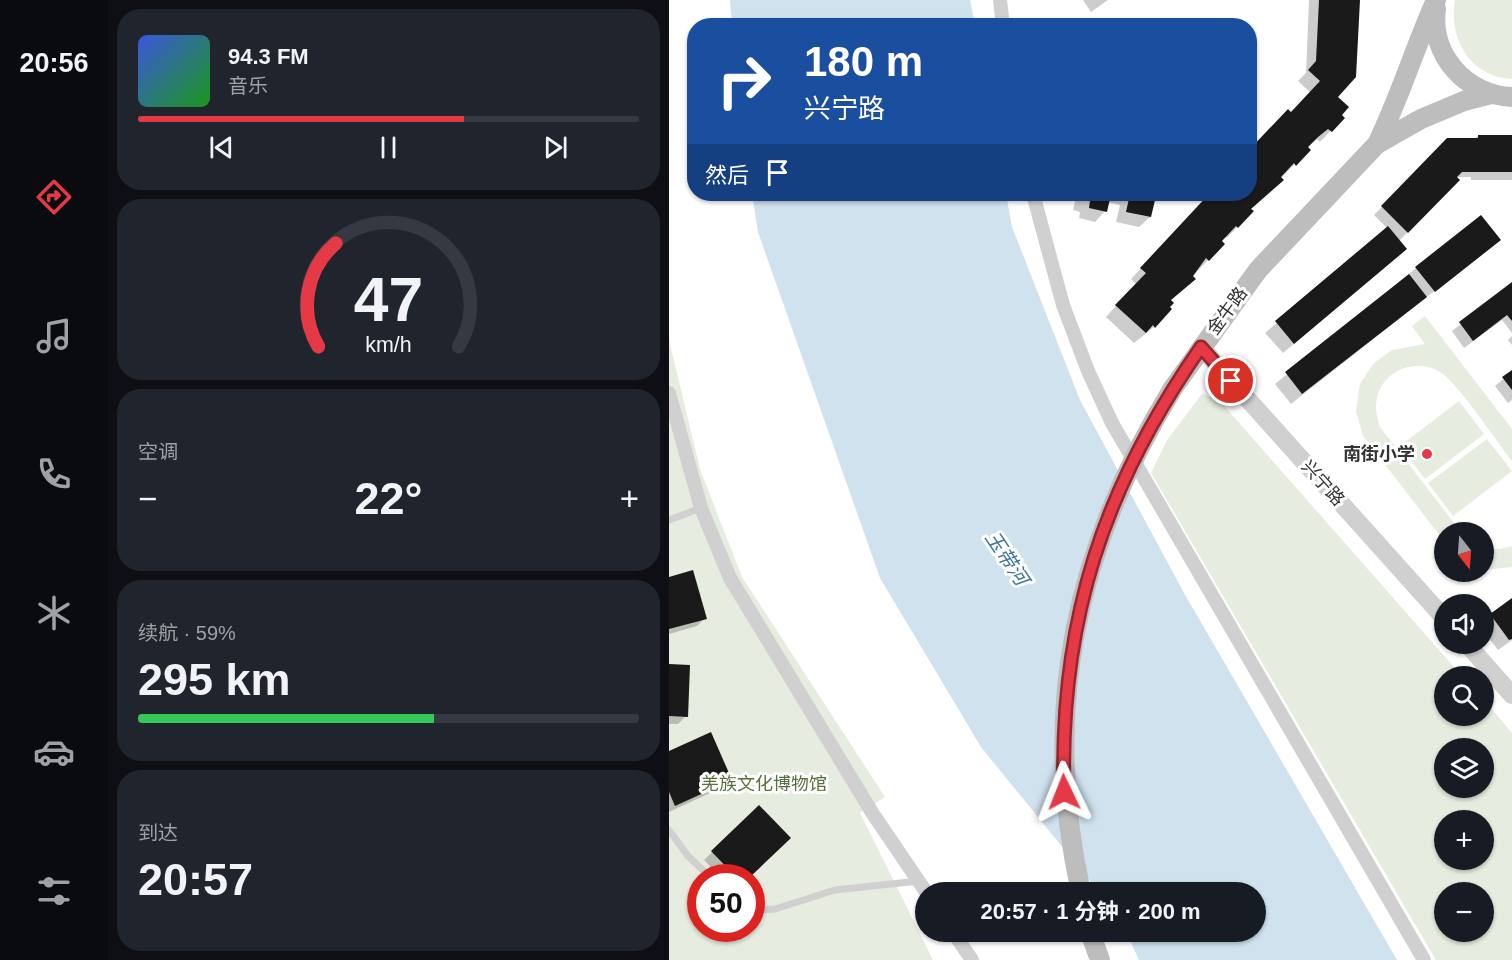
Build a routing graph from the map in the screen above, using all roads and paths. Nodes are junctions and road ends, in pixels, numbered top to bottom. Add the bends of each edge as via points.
1 (1000, 0) edge
2 (1437, 0) edge
3 (1002, 18) edge
4 (1491, 94) junction
5 (1512, 97) edge
6 (1377, 144) junction
7 (1035, 201) edge
8 (1201, 347) junction
9 (669, 393) edge
10 (701, 508) junction
11 (669, 520) edge
12 (1434, 607) edge
13 (1476, 654) edge
14 (1512, 695) edge
15 (669, 830) edge
16 (697, 864) edge
17 (919, 882) edge
18 (1079, 882) edge
19 (915, 887) edge
20 (765, 910) edge
21 (960, 942) edge
22 (1094, 942) edge
23 (972, 960) edge
24 (1100, 960) edge
25 (1424, 960) edge

1 - 3 street
2 - 4 main road via 1435,27 1444,55 1464,79
2 - 6 main road
4 - 5 main road
4 - 6 main road via 1421,119
6 - 8 main road, 金牛路 via 1258,270
7 - 25 street via 1063,304 1112,423
8 - 12 street, 兴宁路
8 - 18 main road, 金牛路, bridge via 1136,452 1110,512 1075,629 1062,741 1064,792
9 - 10 street
10 - 11 lane
10 - 17 street via 730,578 763,636
13 - 14 street
15 - 16 lane
19 - 20 lane via 835,890
21 - 23 street
22 - 24 main road

